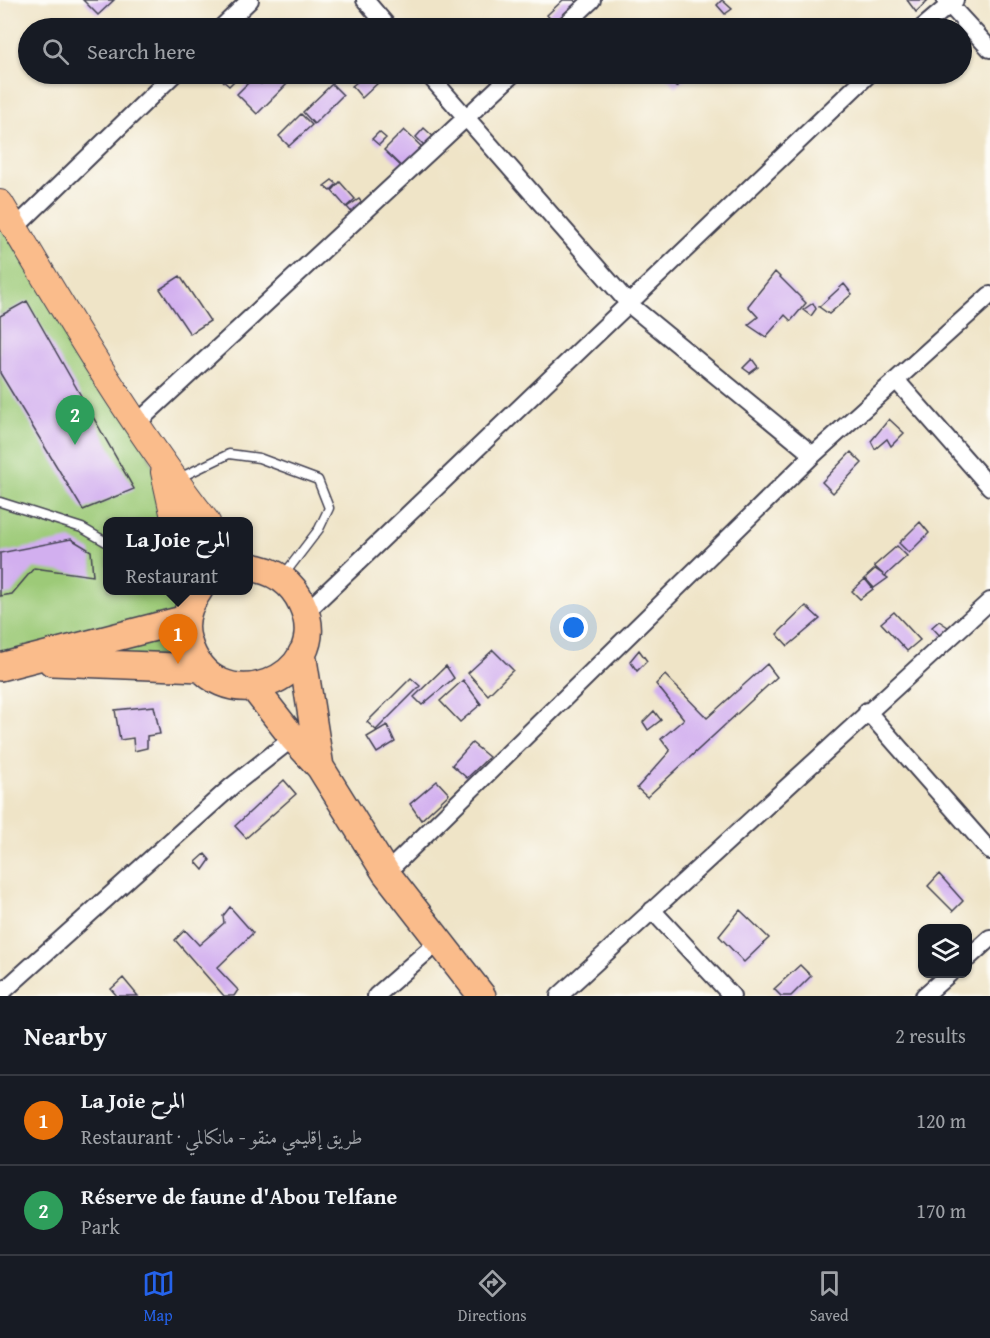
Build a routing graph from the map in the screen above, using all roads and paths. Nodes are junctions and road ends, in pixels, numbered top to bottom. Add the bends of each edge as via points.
1 (250, 0) edge
2 (365, 0) edge
3 (592, 0) edge
4 (950, 2) edge
5 (231, 18) edge
6 (380, 18) edge
7 (573, 18) edge
8 (933, 18) edge
9 (964, 18) edge
10 (972, 28) edge
11 (990, 49) edge
12 (164, 84) edge
13 (436, 84) edge
14 (502, 84) edge
15 (859, 84) edge
16 (465, 118) junction
17 (0, 203) edge
18 (15, 228) junction
19 (990, 295) edge
20 (630, 305) junction
21 (896, 380) junction
22 (136, 424) junction
23 (813, 454) junction
24 (169, 473) junction
25 (990, 487) edge
26 (0, 502) edge
27 (174, 517) edge
28 (203, 517) edge
29 (103, 540) edge
30 (253, 568) edge
31 (282, 578) junction
32 (191, 599) edge
33 (990, 602) edge
34 (306, 612) junction
35 (303, 653) junction
36 (12, 664) edge
37 (201, 668) junction
38 (254, 688) junction
39 (867, 711) junction
40 (293, 738) junction
41 (321, 767) junction
42 (990, 851) edge
43 (386, 873) junction
44 (652, 910) junction
45 (990, 938) edge
46 (439, 941) junction
47 (972, 954) edge
48 (945, 978) edge
49 (0, 994) edge
50 (376, 996) edge
51 (482, 996) edge
52 (559, 996) edge
53 (732, 996) edge
54 (924, 996) edge

1 - 5 street
2 - 6 street
3 - 7 street
4 - 8 street
4 - 9 street
10 - 11 street
12 - 18 street
13 - 16 street
14 - 16 street
15 - 20 street
16 - 20 street
16 - 22 street
17 - 18 main road
18 - 22 main road
19 - 21 street
20 - 23 street
20 - 34 street
21 - 23 street
21 - 25 street
22 - 24 main road
23 - 43 street
24 - 27 main road
24 - 28 main road
24 - 31 lane via 229,454 259,458 318,480 329,508 319,529
26 - 29 lane via 82,528
30 - 31 highway
31 - 34 highway via 297,593
32 - 36 highway
32 - 37 highway via 186,637
33 - 39 street
34 - 35 highway via 308,633
35 - 38 highway via 291,670 274,682
35 - 41 highway
36 - 37 highway
37 - 38 highway via 216,681
38 - 40 highway
39 - 42 street
39 - 44 street
40 - 41 highway
40 - 49 street via 232,786
41 - 43 highway
43 - 46 highway
44 - 52 street
44 - 53 street
45 - 47 street
46 - 50 street
46 - 51 highway
48 - 54 street

